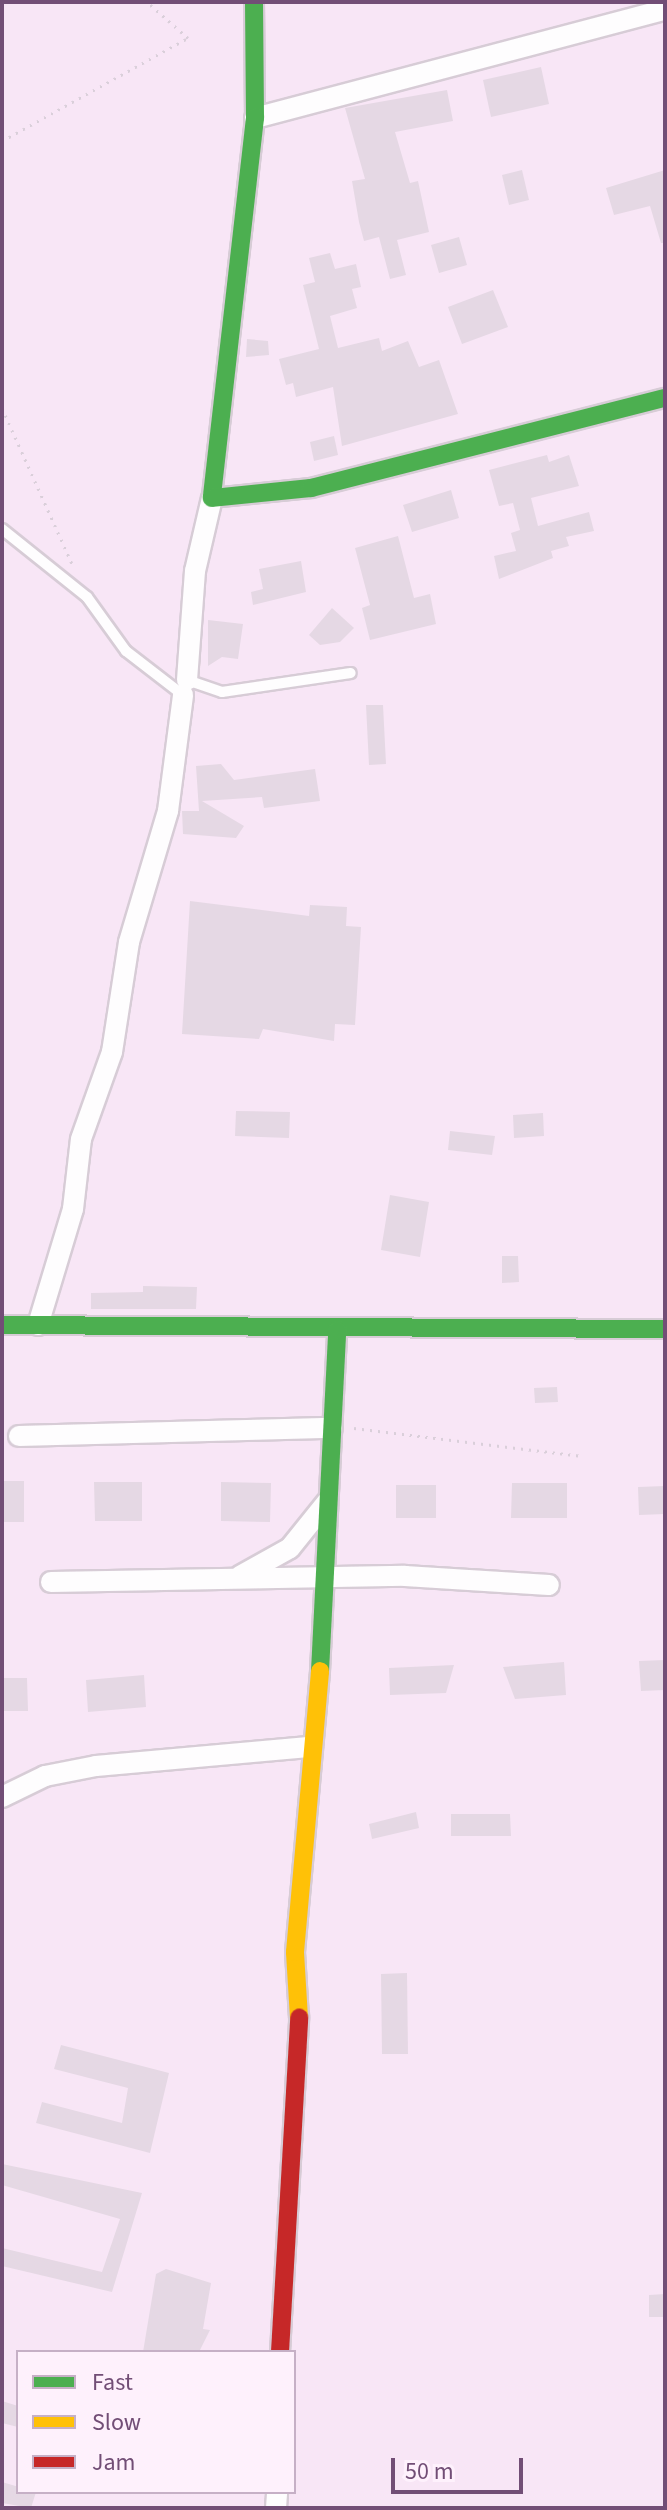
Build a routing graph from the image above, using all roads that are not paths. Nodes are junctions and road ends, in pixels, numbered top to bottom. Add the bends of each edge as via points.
1 (254, 2) edge
2 (665, 10) edge
3 (255, 118) junction
4 (665, 398) edge
5 (212, 498) junction
6 (2, 529) edge
7 (351, 673) dead end
8 (185, 687) junction
9 (2, 1325) edge
10 (38, 1325) junction
11 (665, 1329) edge
12 (337, 1330) junction
13 (333, 1429) junction
14 (19, 1436) dead end
15 (327, 1502) junction
16 (236, 1578) junction
17 (323, 1581) junction
18 (51, 1582) dead end
19 (549, 1585) dead end
20 (311, 1747) junction
21 (2, 1797) edge
22 (280, 2350) edge

1 - 3 street
2 - 3 street
3 - 5 street
4 - 5 street via 311,488
5 - 8 street via 195,571
6 - 8 lane via 87,597 126,651
7 - 8 lane via 222,692
8 - 10 street via 168,811 129,942 112,1052 81,1139 73,1209
9 - 10 street
10 - 12 street
11 - 12 street
12 - 13 street
13 - 14 street
13 - 15 street
15 - 16 street via 290,1548
15 - 17 street
16 - 17 street
16 - 18 street
17 - 19 street via 405,1576
17 - 20 street
20 - 21 street via 96,1766 35,1779
20 - 22 street

